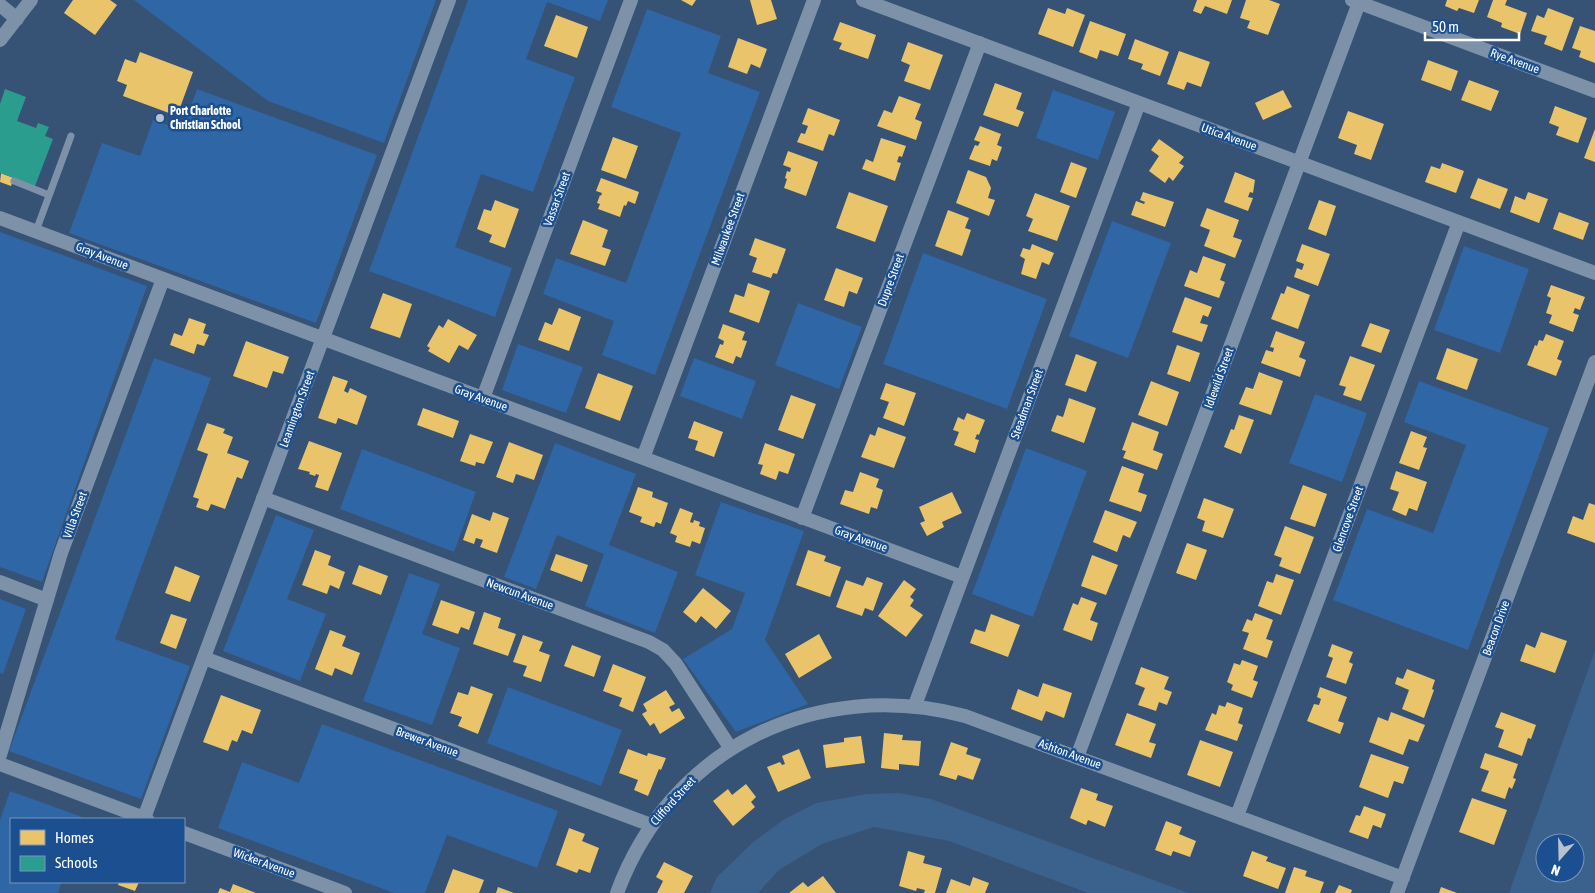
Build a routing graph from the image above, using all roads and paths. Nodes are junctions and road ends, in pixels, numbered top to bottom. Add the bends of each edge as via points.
1 (31, 0) edge
2 (449, 0) edge
3 (632, 0) edge
4 (814, 0) edge
5 (864, 0) edge
6 (1357, 1) edge
7 (0, 5) edge
8 (17, 19) junction
9 (0, 40) edge
10 (980, 43) junction
11 (1595, 91) edge
12 (1139, 103) junction
13 (71, 136) dead end
14 (1299, 163) junction
15 (14, 181) dead end
16 (49, 195) junction
17 (0, 218) edge
18 (1459, 222) junction
19 (36, 231) junction
20 (1595, 273) edge
21 (163, 279) junction
22 (323, 338) junction
23 (1595, 362) edge
24 (483, 398) junction
25 (643, 458) junction
26 (263, 498) junction
27 (802, 518) junction
28 (962, 577) junction
29 (0, 582) edge
30 (47, 600) junction
31 (204, 658) junction
32 (914, 706) junction
33 (731, 749) junction
34 (0, 755) edge
35 (1077, 757) junction
36 (0, 764) edge
37 (1238, 816) junction
38 (143, 818) edge
39 (146, 818) edge
40 (650, 825) junction
41 (185, 833) edge
42 (1403, 878) junction
43 (345, 893) edge
44 (617, 893) edge
45 (1397, 893) edge

1 - 8 street
2 - 22 street, Leamington Street
3 - 24 street, Vassar Street
4 - 25 street, Milwaukee Street
5 - 10 street, Utica Avenue
6 - 11 street, Rye Avenue
6 - 14 street, Idlewild Street
7 - 8 street
8 - 9 street
10 - 12 street, Utica Avenue
10 - 27 street, Dupre Street
12 - 14 street, Utica Avenue
12 - 28 street, Steadman Street
13 - 16 lane
14 - 18 street, Utica Avenue
14 - 35 street, Idlewild Street
15 - 16 lane
16 - 19 lane
17 - 19 street, Gray Avenue
18 - 20 street, Utica Avenue
18 - 37 street, Glencove Street
19 - 21 street, Gray Avenue
21 - 22 street, Gray Avenue
21 - 30 street, Villa Street via 61,553
22 - 24 street, Gray Avenue
22 - 26 street, Leamington Street
23 - 42 street, Beacon Drive
24 - 25 street, Gray Avenue
25 - 27 street, Gray Avenue
26 - 31 street, Leamington Street
26 - 33 street, Newcun Avenue via 649,642 663,650 676,664
27 - 28 street, Gray Avenue
28 - 32 street, Steadman Street
29 - 30 street
30 - 34 street, Villa Street
31 - 39 street, Leamington Street
31 - 40 street, Brewer Avenue
32 - 33 street, Ashton Avenue via 865,705 816,712 778,725
32 - 35 street, Ashton Avenue via 965,716
33 - 40 street, Clifford Street via 688,783
35 - 37 street, Ashton Avenue
36 - 38 street
37 - 42 street, Ashton Avenue
40 - 44 street, Clifford Street
41 - 43 street, Wicker Avenue
42 - 45 street, Beacon Drive

